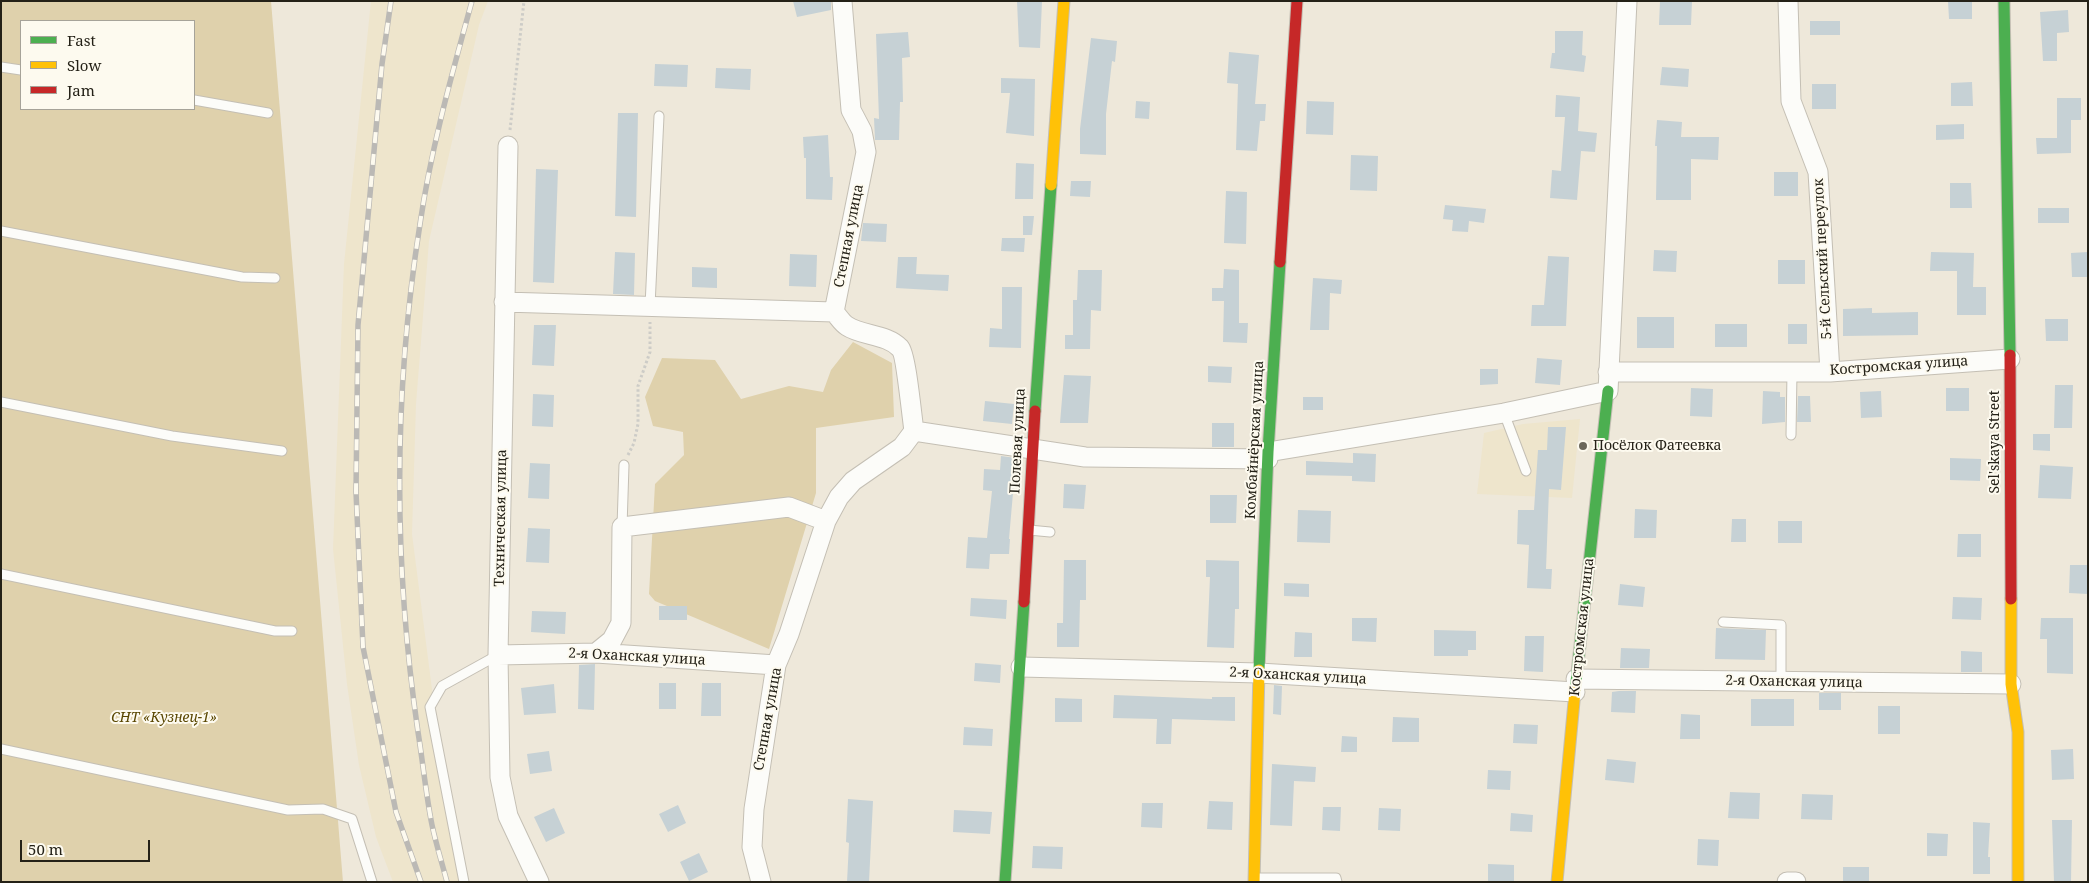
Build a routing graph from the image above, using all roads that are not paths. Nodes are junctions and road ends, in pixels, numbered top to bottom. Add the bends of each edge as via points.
1 (842, 1) edge
2 (1064, 1) edge
3 (1297, 1) edge
4 (1626, 1) edge
5 (1788, 1) edge
6 (2004, 1) edge
7 (1, 67) edge
8 (20, 70) edge
9 (195, 100) edge
10 (268, 113) dead end
11 (660, 116) dead end
12 (508, 146) road end
13 (1, 232) edge
14 (275, 278) dead end
15 (504, 302) junction
16 (650, 306) junction
17 (834, 312) junction
18 (2010, 359) junction
19 (1608, 372) junction
20 (1792, 372) junction
21 (1830, 372) junction
22 (1608, 392) junction
23 (1, 402) edge
24 (1504, 413) junction
25 (914, 431) junction
26 (1792, 435) dead end
27 (1032, 448) junction
28 (282, 451) dead end
29 (1268, 455) junction
30 (624, 465) road end
31 (1526, 471) dead end
32 (826, 521) junction
33 (622, 527) junction
34 (1029, 530) junction
35 (1050, 532) dead end
36 (1, 574) edge
37 (1723, 622) dead end
38 (292, 631) dead end
39 (596, 652) junction
40 (498, 654) junction
41 (776, 665) junction
42 (1021, 666) junction
43 (1259, 673) junction
44 (1780, 682) junction
45 (2011, 684) junction
46 (1575, 686) junction
47 (1, 749) edge
48 (1254, 880) edge
49 (372, 882) edge
50 (464, 882) edge
51 (539, 882) edge
52 (760, 882) edge
53 (1005, 882) edge
54 (1337, 882) edge
55 (1557, 882) edge
56 (1787, 882) edge
57 (1796, 882) edge
58 (2018, 882) edge

1 - 17 street, Степная улица via 851,110 862,131 866,152
2 - 27 street, Полевая улица
3 - 29 street, Комбайнёрская улица
4 - 19 street, Костромская улица
5 - 21 street, 5-й Сельский переулок via 1791,101 1818,172
6 - 18 street, Sel'skaya Street
7 - 8 lane
9 - 10 lane
11 - 16 lane
12 - 15 street, Техническая улица
13 - 14 lane via 242,277
15 - 16 street
15 - 40 street, Техническая улица
16 - 17 street
17 - 25 street via 847,326 900,348 906,360
18 - 21 street, Костромская улица
18 - 45 street, Sel'skaya Street
19 - 20 street, Костромская улица
19 - 22 street, Костромская улица
20 - 21 street, Костромская улица
20 - 26 lane
22 - 24 street
22 - 46 street, Костромская улица
23 - 28 lane via 172,436
24 - 29 street
24 - 31 lane
25 - 27 street
25 - 32 street, Степная улица via 902,447 853,481 839,497
27 - 29 street via 1086,457
27 - 34 street, Полевая улица
29 - 43 street, Комбайнёрская улица
30 - 33 lane
32 - 33 street via 789,507
32 - 41 street, Степная улица
33 - 39 street via 621,623 612,640
34 - 35 lane
34 - 42 street, Полевая улица
36 - 38 lane via 248,626
37 - 44 lane via 1781,625
39 - 40 street, 2-я Оханская улица
39 - 41 street, 2-я Оханская улица
40 - 50 lane via 442,686 430,707
40 - 51 street, Техническая улица via 500,777 508,816
41 - 52 street, Степная улица via 754,809 752,847
42 - 43 street, 2-я Оханская улица
42 - 53 street, Полевая улица
43 - 46 street, 2-я Оханская улица
43 - 48 street, Комбайнёрская улица
44 - 45 street, 2-я Оханская улица
44 - 46 street, 2-я Оханская улица
45 - 58 street, Sel'skaya Street via 2018,732
46 - 55 street, Костромская улица
47 - 49 lane via 288,810 323,809 352,818
48 - 54 lane via 1336,878
56 - 57 street

